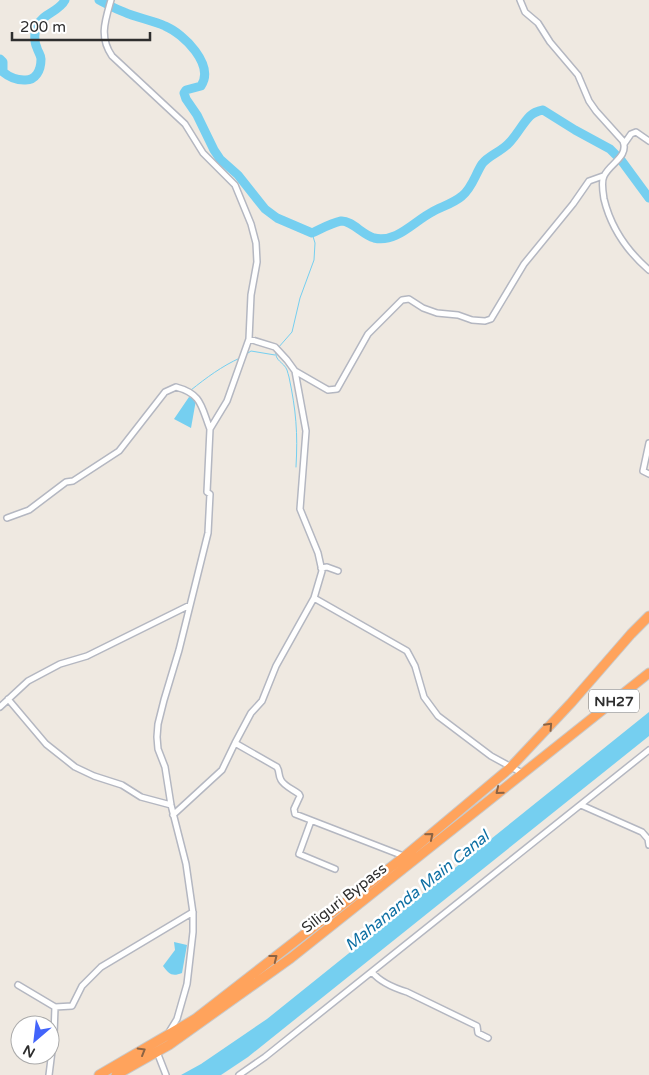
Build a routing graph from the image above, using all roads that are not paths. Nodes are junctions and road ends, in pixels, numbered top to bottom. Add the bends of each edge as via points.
1 (111, 0) edge
2 (520, 0) edge
3 (649, 141) edge
4 (624, 144) junction
5 (604, 176) junction
6 (649, 270) edge
7 (249, 339) junction
8 (294, 371) junction
9 (210, 429) junction
10 (649, 443) edge
11 (649, 474) edge
12 (7, 518) dead end
13 (321, 568) junction
14 (338, 570) dead end
15 (314, 598) junction
16 (190, 605) junction
17 (649, 616) edge
18 (649, 673) edge
19 (8, 699) junction
20 (0, 708) edge
21 (235, 743) junction
22 (649, 750) edge
23 (510, 768) junction
24 (522, 773) junction
25 (581, 804) junction
26 (171, 805) junction
27 (173, 815) junction
28 (311, 821) junction
29 (649, 845) edge
30 (409, 858) junction
31 (335, 868) dead end
32 (192, 912) junction
33 (372, 972) junction
34 (18, 985) dead end
35 (55, 1007) junction
36 (488, 1038) dead end
37 (168, 1041) junction
38 (157, 1052) junction
39 (49, 1075) edge
40 (99, 1075) edge
41 (116, 1075) edge
42 (166, 1075) edge
43 (240, 1075) edge

1 - 7 street via 104,38 106,47 185,124 203,153 235,185 251,224 257,262
2 - 4 street via 525,12 538,23 578,75 596,112
3 - 4 street via 636,132
4 - 5 street via 624,152
5 - 6 street via 603,191 614,228
5 - 8 street via 589,182 524,264 491,318 472,320 437,313 409,299 402,300 368,334 337,390 328,390
7 - 8 street via 278,349
7 - 9 street via 227,401
8 - 13 street via 306,431 300,509
9 - 12 street via 198,398 186,389 176,387 165,392 119,451 73,481 66,482 29,510
9 - 16 street via 208,533
10 - 11 street via 643,466 643,471
13 - 14 street
13 - 15 street
15 - 21 street via 276,666 262,701
15 - 23 street via 407,652 415,666 424,698 438,716
16 - 19 street via 87,656 60,664 28,681
16 - 26 street via 158,724 158,749 165,766
23 -> 17 highway, NH27
18 - 24 highway, Siliguri Bypass / NH27
19 - 20 street
19 - 26 street via 46,744 75,767 122,785 141,797
21 - 27 street via 222,770
21 - 28 street via 277,767 280,780 300,796 295,814
22 - 25 street
23 - 24 street
30 -> 23 highway, NH27
24 -> 30 highway, Siliguri Bypass / NH27
25 - 29 street via 642,832
25 - 33 street
26 - 27 street
27 - 32 street via 186,864
28 - 30 street
28 - 31 street via 299,854
30 - 37 highway, Siliguri Bypass / NH27 via 291,958
32 - 35 street via 101,968 82,986 72,1006
32 - 37 street via 187,984
33 - 36 street via 396,989 477,1026 478,1033
33 - 43 street
34 - 35 street
35 - 39 street
37 - 38 highway, Siliguri Bypass / NH27
40 -> 37 highway, NH27
38 - 41 highway, Siliguri Bypass / NH27
38 - 42 street

